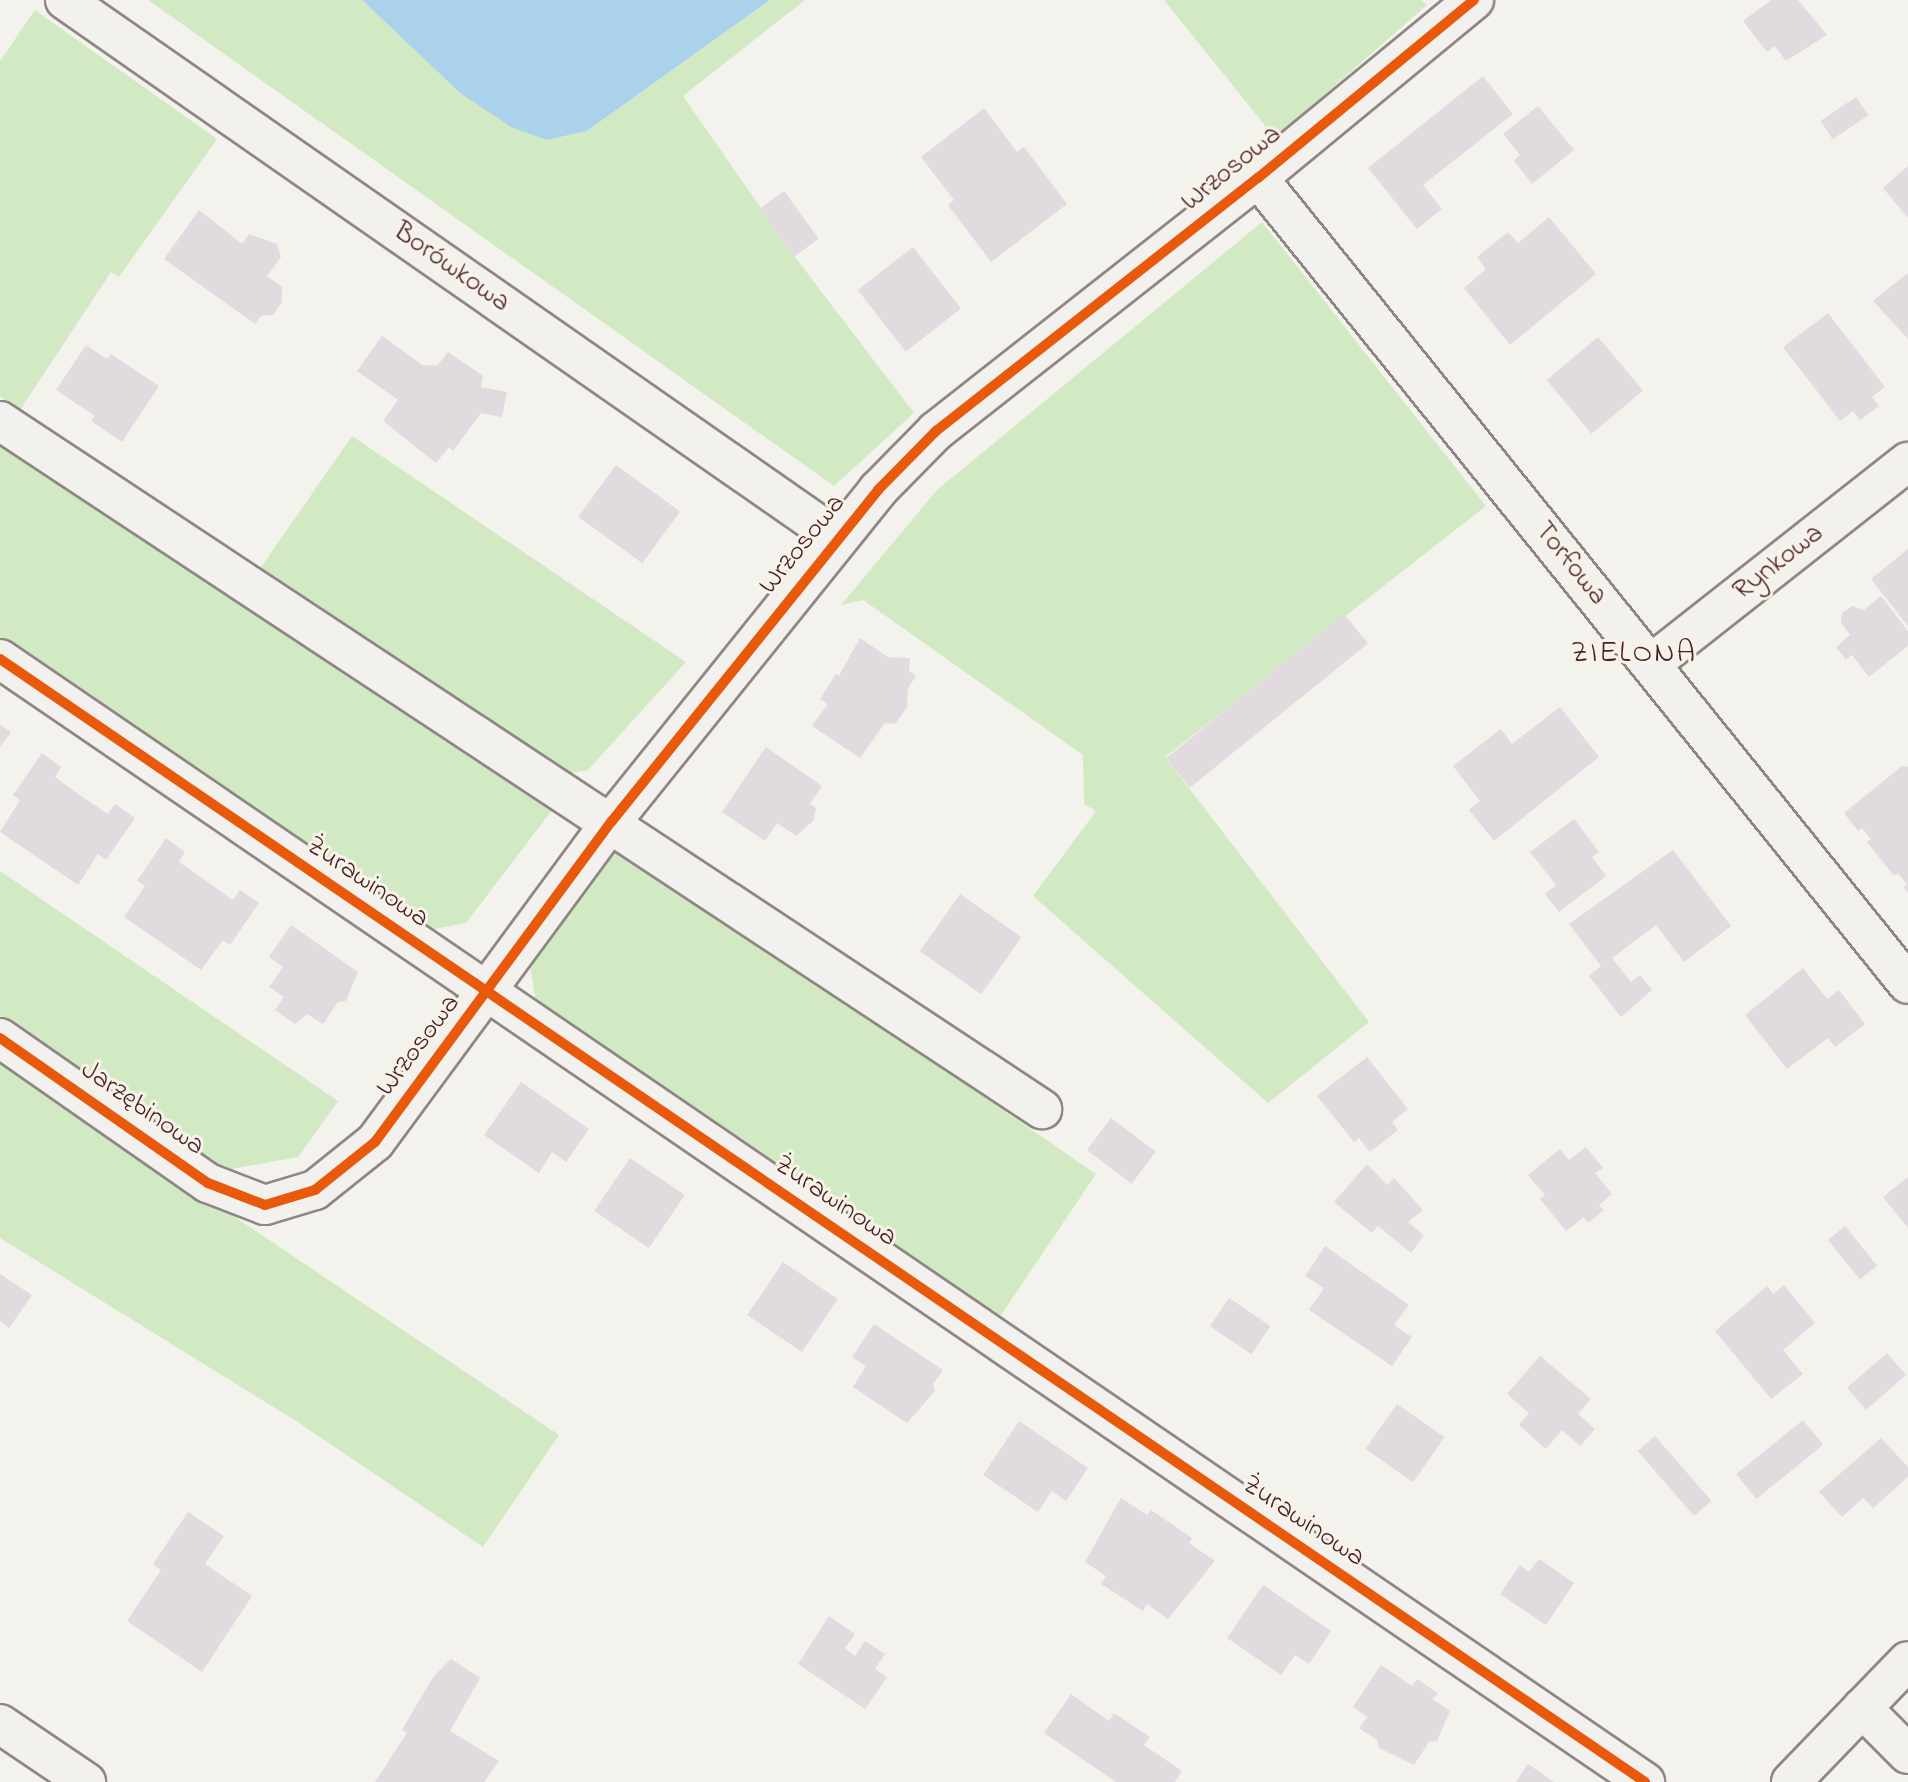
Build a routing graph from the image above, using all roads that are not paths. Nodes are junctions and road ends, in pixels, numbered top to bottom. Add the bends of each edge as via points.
1 (65, 0) edge
2 (1475, 0) edge
3 (1258, 178) junction
4 (0, 421) edge
5 (1908, 462) edge
6 (836, 537) junction
7 (0, 659) edge
8 (1651, 664) junction
9 (612, 821) junction
10 (1908, 984) edge
11 (488, 993) junction
12 (0, 1038) edge
13 (1042, 1109) dead end
14 (265, 1205) joint
15 (1908, 1661) edge
16 (1862, 1708) junction
17 (0, 1724) edge
18 (1908, 1754) edge
19 (86, 1782) edge
20 (1645, 1782) edge
21 (1791, 1782) edge

1 - 6 street, Borówkowa
2 - 3 street, Wrzosowa
3 - 6 street, Wrzosowa via 936,431
3 - 8 street, Torfowa
4 - 9 street
5 - 8 street, Rynkowa
6 - 9 street, Wrzosowa
7 - 11 street, Żurawinowa
8 - 10 street, Torfowa
9 - 11 street, Wrzosowa
9 - 13 street
11 - 14 street, Wrzosowa via 375,1142 315,1190
11 - 20 street, Żurawinowa
12 - 14 street, Jarzębinowa via 208,1183
15 - 16 street
16 - 18 street
16 - 21 street
17 - 19 street

